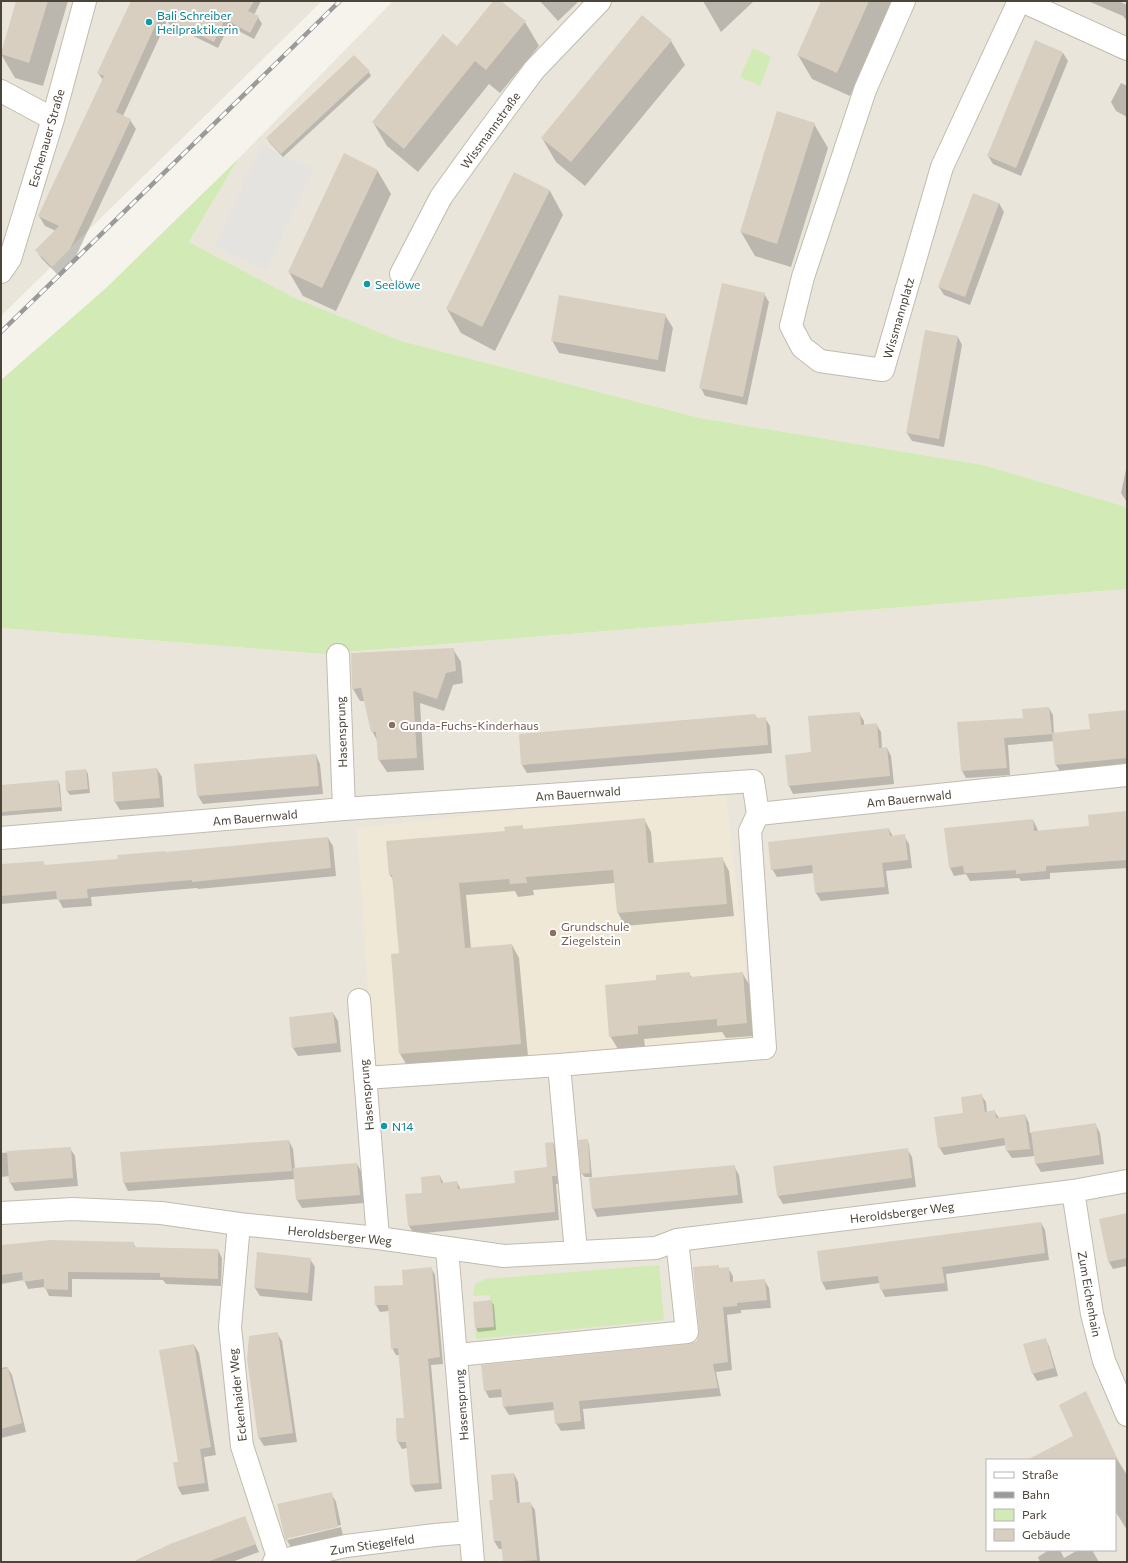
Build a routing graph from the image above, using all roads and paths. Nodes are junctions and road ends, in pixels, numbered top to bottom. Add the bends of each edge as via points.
1 (85, 1) edge
2 (600, 1) edge
3 (904, 1) edge
4 (1021, 1) edge
5 (1127, 49) edge
6 (1, 91) edge
7 (53, 119) junction
8 (1, 272) edge
9 (401, 274) dead end
10 (338, 655) dead end
11 (1127, 775) edge
12 (344, 810) junction
13 (758, 814) junction
14 (1, 838) edge
15 (359, 1000) dead end
16 (559, 1065) junction
17 (365, 1078) junction
18 (1127, 1181) edge
19 (1073, 1191) junction
20 (1, 1213) edge
21 (239, 1224) junction
22 (378, 1238) junction
23 (677, 1240) junction
24 (447, 1249) junction
25 (576, 1252) junction
26 (457, 1355) junction
27 (1127, 1415) edge
28 (470, 1532) junction
29 (277, 1561) edge
30 (473, 1562) edge

1 - 7 street, Eschenauer Straße
2 - 9 street, Wissmannstraße via 534,70 440,197
3 - 4 street, Wissmannplatz via 865,90 803,277 791,326 802,347 820,362 883,370 942,167
4 - 5 street
6 - 7 street
7 - 8 street, Eschenauer Straße via 10,259
10 - 12 street, Hasensprung
11 - 13 street, Am Bauernwald
12 - 13 street, Am Bauernwald via 753,781
12 - 14 street, Am Bauernwald
13 - 16 street via 750,831 765,1048
15 - 17 street, Hasensprung
16 - 17 street
16 - 25 street
17 - 22 street, Hasensprung
18 - 19 street, Heroldsberger Weg
19 - 23 street, Heroldsberger Weg
19 - 27 street, Zum Eichenhain via 1092,1314 1104,1361
20 - 21 street, Heroldsberger Weg via 74,1209 161,1213
21 - 22 street, Heroldsberger Weg
21 - 29 street, Eckenhaider Weg via 230,1327 242,1446
22 - 24 street, Heroldsberger Weg
23 - 25 street, Heroldsberger Weg via 656,1248
23 - 26 street via 686,1332
24 - 25 street, Heroldsberger Weg via 504,1256
24 - 26 street, Hasensprung
26 - 28 street, Hasensprung
28 - 29 street, Zum Stiegelfeld via 346,1546
28 - 30 street, Hasensprung

